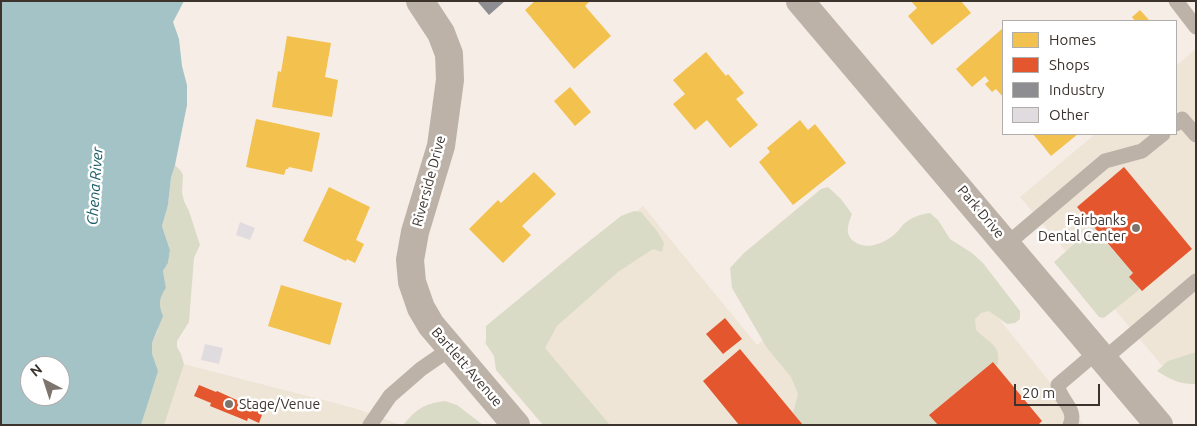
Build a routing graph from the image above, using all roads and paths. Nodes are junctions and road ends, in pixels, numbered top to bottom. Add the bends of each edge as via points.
1 (420, 1) edge
2 (800, 1) edge
3 (1176, 1) edge
4 (1196, 27) edge
5 (1177, 123) edge
6 (1163, 135) edge
7 (1196, 136) edge
8 (1007, 244) junction
9 (1196, 281) edge
10 (421, 308) joint
11 (450, 349) junction
12 (1101, 355) junction
13 (370, 425) edge
14 (516, 425) edge
15 (1070, 425) edge
16 (1159, 425) edge

1 - 10 street, Riverside Drive via 444,40 449,54 450,80 441,146 415,232 410,260 412,282
2 - 8 street, Park Drive
3 - 4 lane
5 - 7 lane via 1182,119
6 - 8 lane via 1142,151 1105,161
8 - 12 street, Park Drive
9 - 12 lane
10 - 11 street, Bartlett Avenue
11 - 13 lane via 390,396
11 - 14 street, Bartlett Avenue
12 - 15 lane via 1058,385 1058,392 1071,409
12 - 16 street, Park Drive

